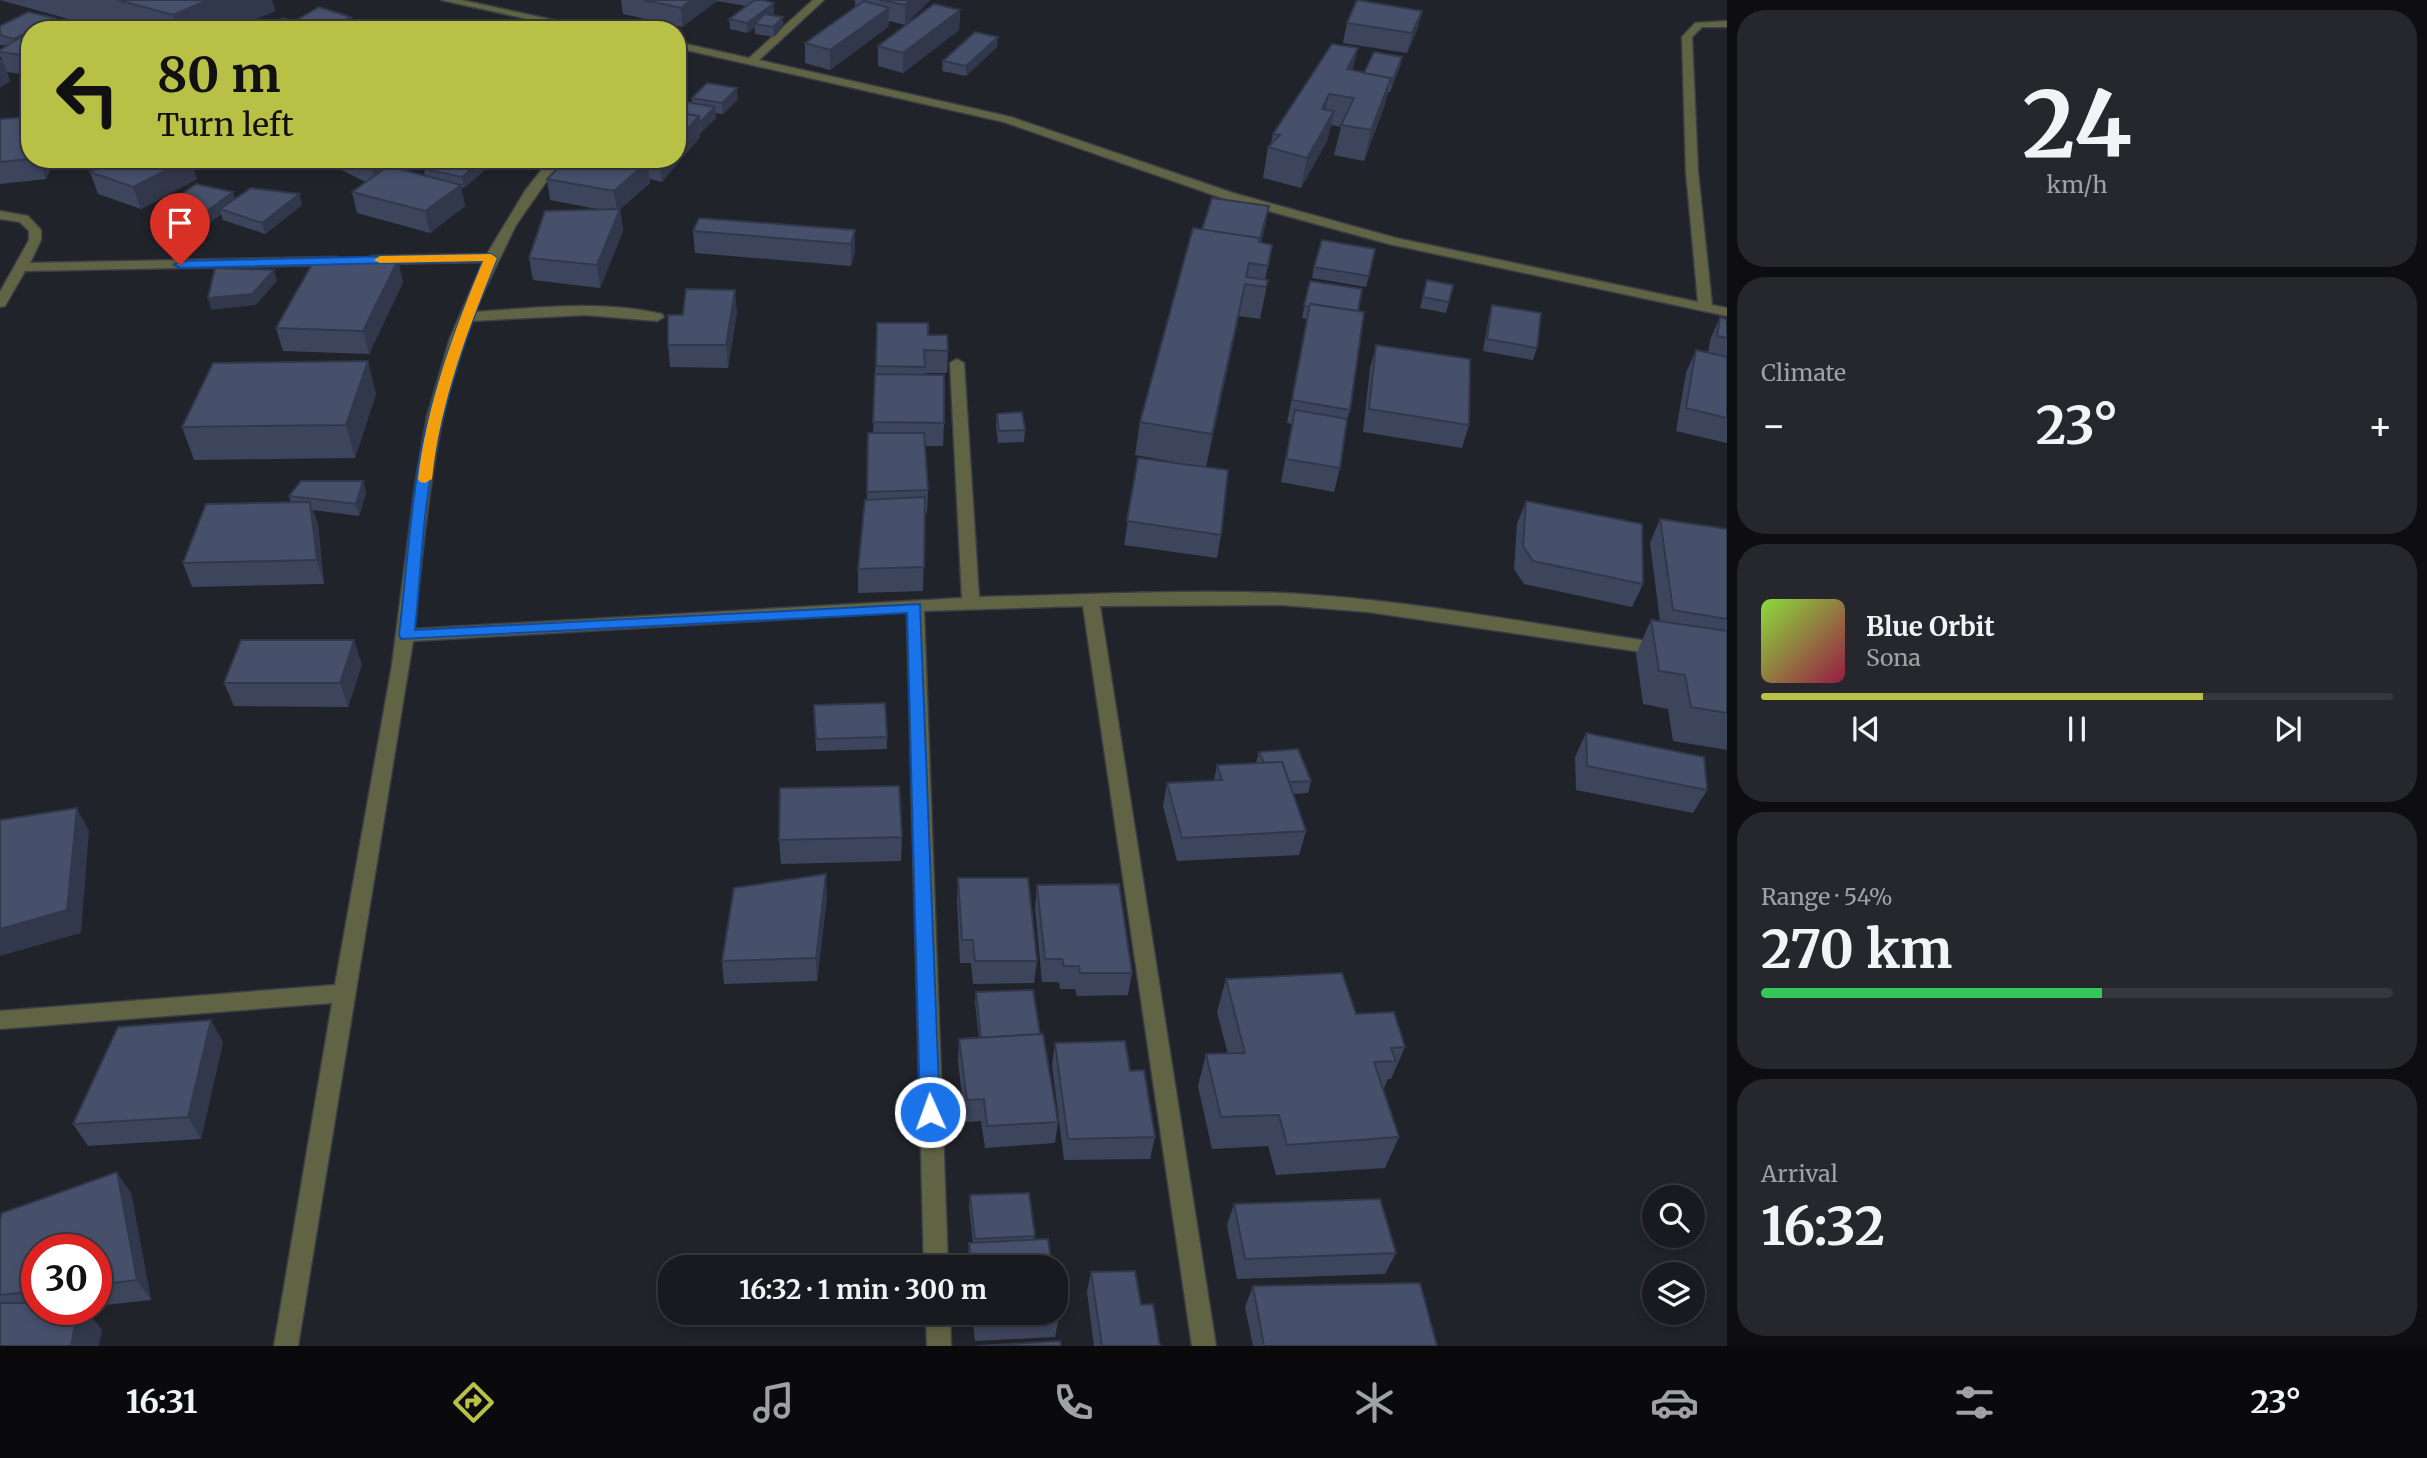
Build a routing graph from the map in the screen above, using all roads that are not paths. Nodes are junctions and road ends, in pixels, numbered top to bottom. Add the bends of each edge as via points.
1 (446, 0) edge
2 (819, 0) edge
3 (551, 21) edge
4 (1727, 24) edge
5 (686, 47) edge
6 (752, 61) junction
7 (549, 168) edge
8 (0, 215) edge
9 (491, 258) junction
10 (22, 267) junction
11 (0, 303) edge
12 (1705, 307) junction
13 (1727, 312) edge
14 (466, 317) junction
15 (657, 317) dead end
16 (957, 363) dead end
17 (1091, 602) junction
18 (971, 603) junction
19 (915, 607) junction
20 (407, 635) junction
21 (1686, 653) edge
22 (342, 993) junction
23 (0, 1020) edge
24 (936, 1255) edge
25 (938, 1325) edge
26 (286, 1346) edge
27 (939, 1346) edge
28 (1204, 1346) edge

1 - 3 street
2 - 6 street
4 - 12 street via 1697,25 1687,37 1692,179
5 - 6 street
6 - 12 street via 1007,119 1229,196 1381,238
7 - 9 street
8 - 10 street via 24,219 35,230
9 - 10 street
9 - 14 street
10 - 11 street
12 - 13 street
14 - 15 street via 578,309
14 - 20 street via 427,454
16 - 18 street
17 - 18 street
17 - 21 street via 1282,599 1368,606
17 - 28 street
18 - 19 street
19 - 20 street
19 - 24 street
20 - 22 street
22 - 23 street
22 - 26 street
25 - 27 street

